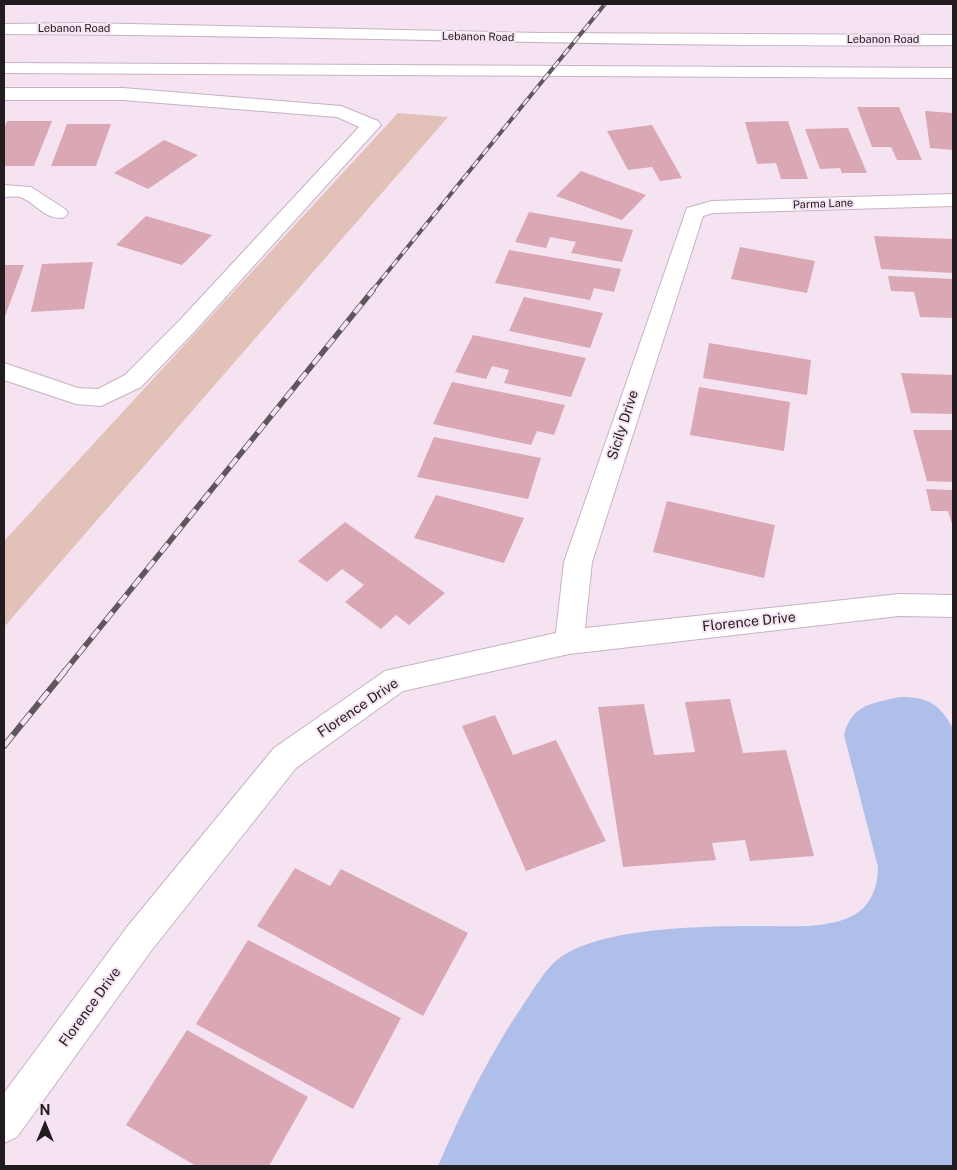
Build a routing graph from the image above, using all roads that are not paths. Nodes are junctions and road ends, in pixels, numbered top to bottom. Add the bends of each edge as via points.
1 (4, 29) edge
2 (953, 40) edge
3 (4, 68) edge
4 (953, 73) edge
5 (4, 94) edge
6 (4, 191) edge
7 (953, 200) edge
8 (694, 212) joint
9 (58, 213) dead end
10 (4, 370) edge
11 (953, 606) edge
12 (569, 642) junction
13 (4, 1124) edge

1 - 2 main road, Lebanon Road via 548,38
3 - 4 main road
5 - 10 main road via 123,94 342,112 372,125 133,381 101,398 76,396
6 - 9 main road via 24,191
7 - 8 main road, Parma Lane via 712,207
8 - 12 main road, Sicily Drive via 578,562
11 - 12 main road, Florence Drive via 899,605
12 - 13 main road, Florence Drive via 395,680 285,758 139,939

